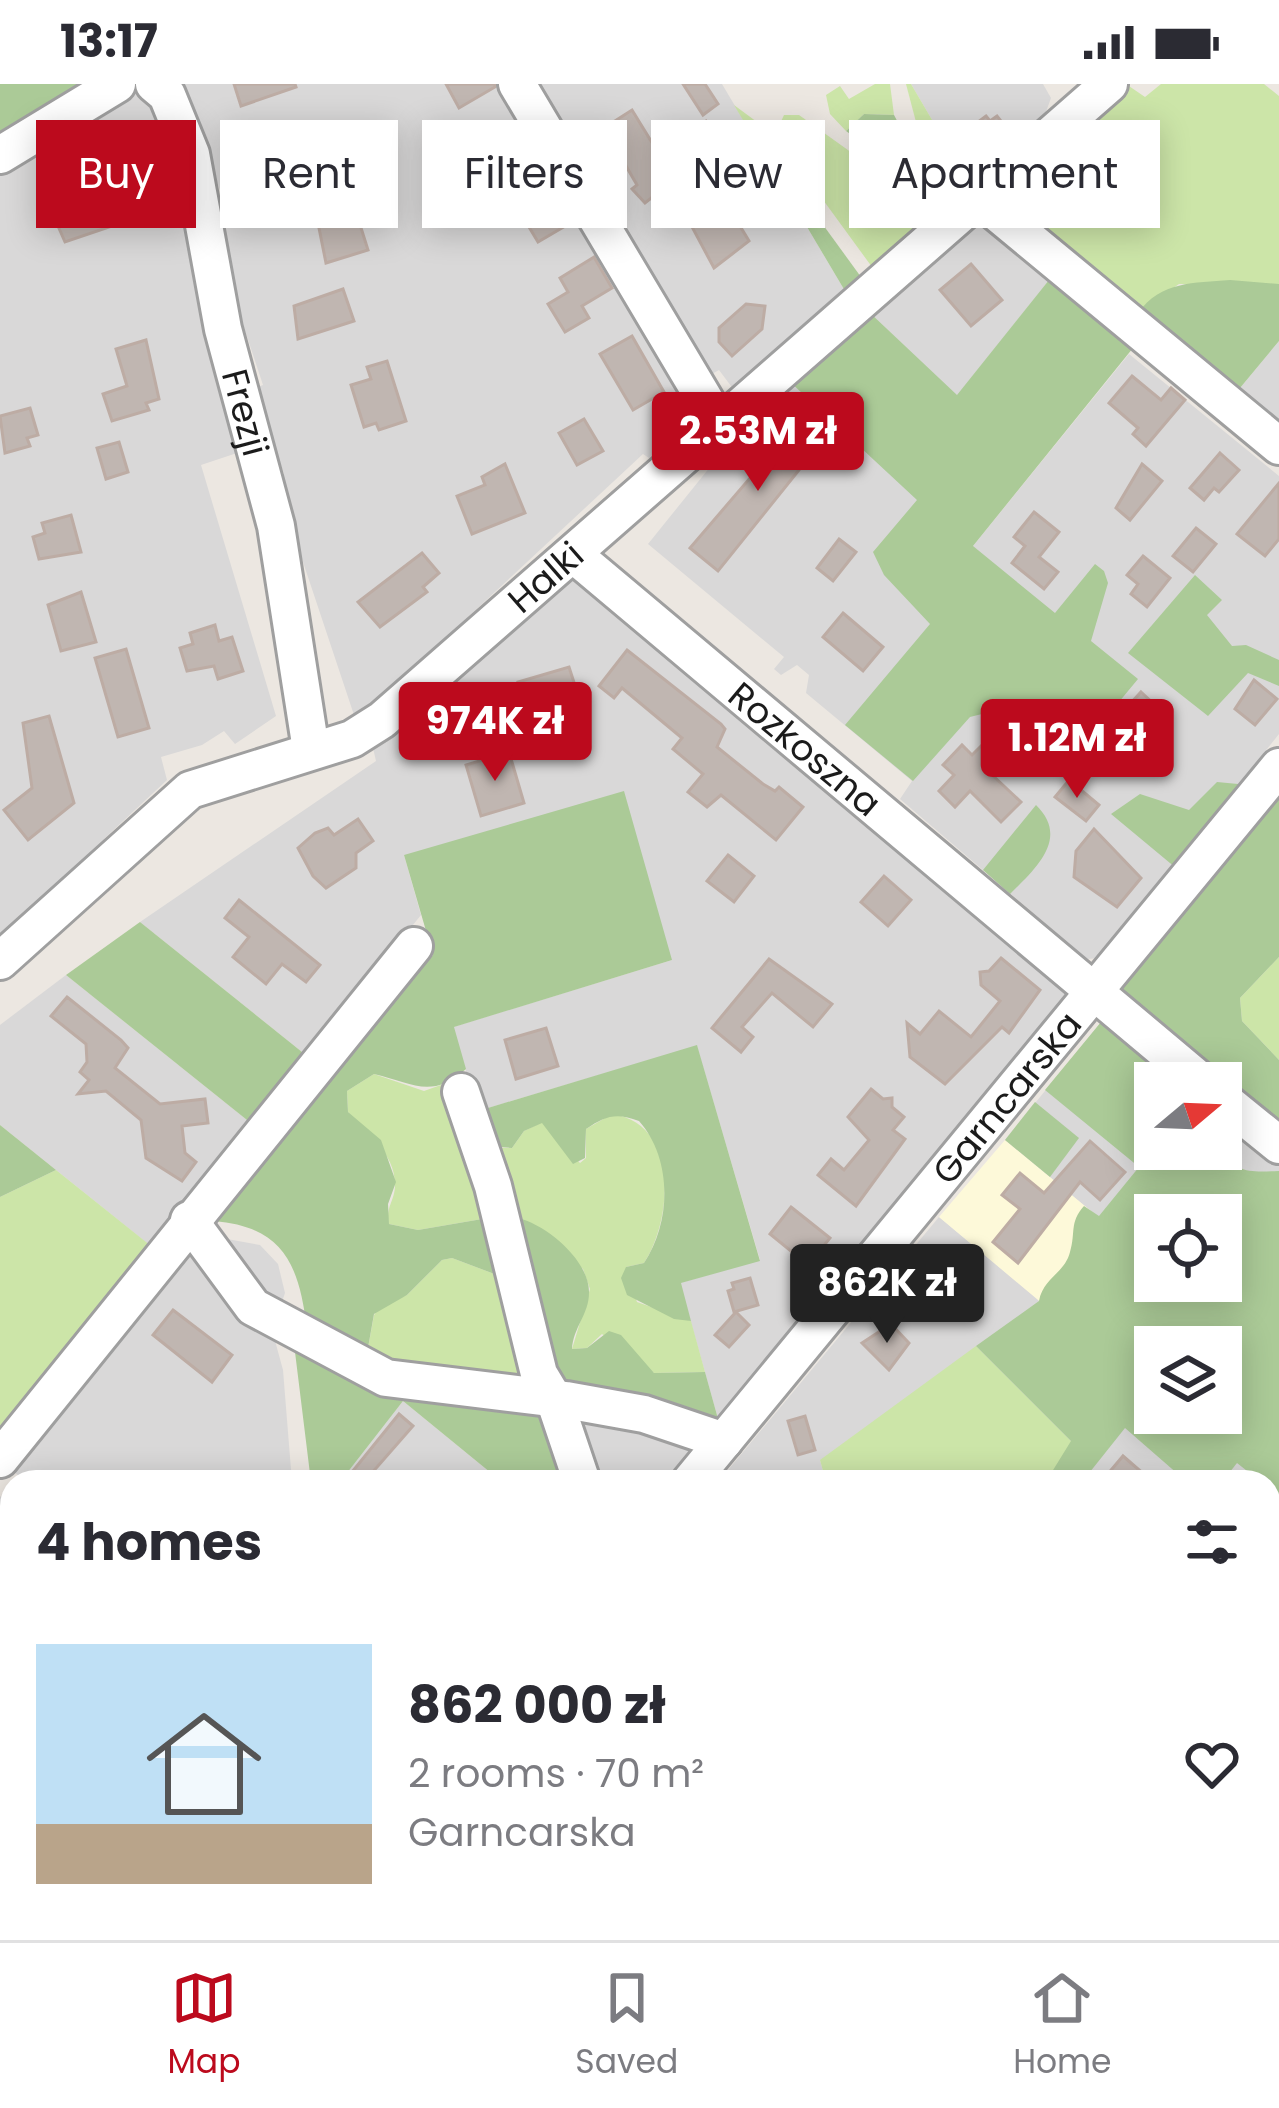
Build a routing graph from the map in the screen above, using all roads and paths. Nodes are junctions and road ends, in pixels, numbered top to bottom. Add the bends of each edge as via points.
1 (117, 84) edge
2 (154, 84) edge
3 (518, 84) edge
4 (1109, 84) edge
5 (1065, 99) edge
6 (0, 155) edge
7 (944, 228) edge
8 (1015, 228) edge
9 (718, 422) junction
10 (1279, 446) edge
11 (573, 554) junction
12 (311, 750) junction
13 (1279, 767) edge
14 (414, 946) dead end
15 (0, 961) edge
16 (1093, 993) junction
17 (1177, 1062) edge
18 (461, 1092) dead end
19 (1242, 1115) edge
20 (1279, 1145) edge
21 (189, 1220) junction
22 (554, 1399) junction
23 (724, 1441) junction
24 (0, 1460) edge
25 (578, 1470) edge
26 (700, 1470) edge

1 - 6 street
2 - 12 street, Frezji via 167,94 191,154 223,329 276,526
3 - 9 street
4 - 5 street, Halki
7 - 9 street, Halki
8 - 10 street
9 - 11 street, Halki
11 - 12 street, Halki via 382,720
11 - 16 street, Rozkoszna
12 - 15 street, Halki via 190,790
13 - 16 street, Garncarska
14 - 21 street
16 - 17 street, Rozkoszna
16 - 23 street, Garncarska
18 - 22 street via 539,1374
19 - 20 street
21 - 22 street via 253,1307 367,1370 409,1384
21 - 24 street
22 - 23 street via 644,1414
22 - 25 street
23 - 26 street, Garncarska

